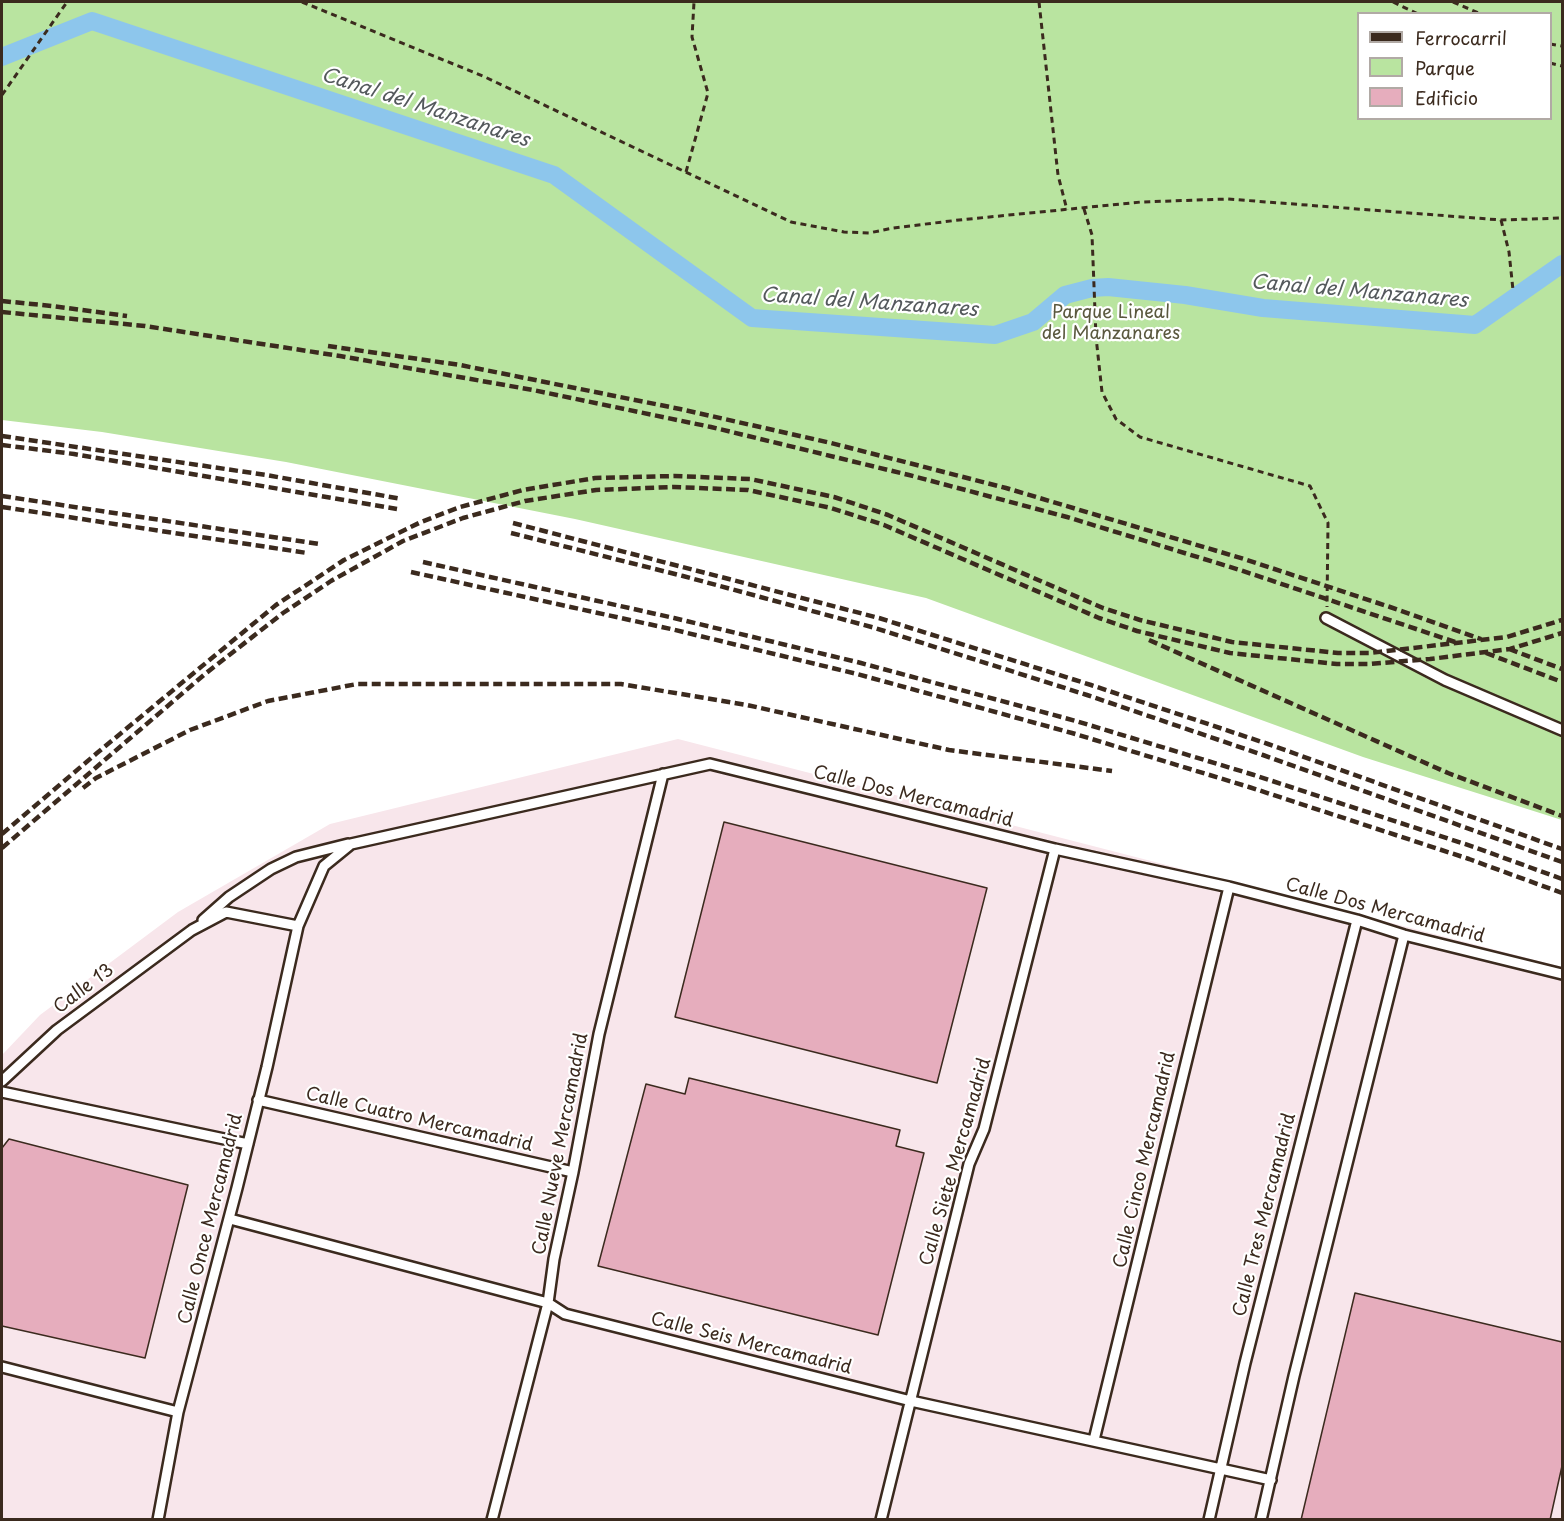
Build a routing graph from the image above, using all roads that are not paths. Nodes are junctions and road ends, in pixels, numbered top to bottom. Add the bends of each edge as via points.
1 (1326, 618) road end
2 (1563, 730) edge
3 (663, 774) junction
4 (351, 844) junction
5 (1055, 849) junction
6 (1229, 887) junction
7 (1357, 920) junction
8 (298, 926) junction
9 (192, 930) junction
10 (1404, 935) junction
11 (1563, 974) edge
12 (2, 1081) edge
13 (2, 1092) edge
14 (258, 1100) junction
15 (248, 1144) junction
16 (573, 1172) junction
17 (230, 1219) junction
18 (548, 1303) junction
19 (2, 1367) edge
20 (911, 1401) junction
21 (178, 1412) junction
22 (1094, 1440) junction
23 (1221, 1469) junction
24 (1270, 1480) junction
25 (158, 1520) edge
26 (492, 1520) edge
27 (881, 1520) edge
28 (1209, 1520) edge
29 (1261, 1520) edge

1 - 2 lane via 1445,680
3 - 4 lane, Calle Dos Mercamadrid
3 - 5 lane, Calle Dos Mercamadrid via 710,764
3 - 16 lane, Calle Nueve Mercamadrid via 599,1034
4 - 8 lane, Calle Dos Mercamadrid via 324,866
4 - 9 lane, Calle 13 via 296,857 272,869 229,897
5 - 6 lane, Calle Dos Mercamadrid
5 - 20 lane, Calle Siete Mercamadrid via 984,1130 969,1164
6 - 7 lane, Calle Dos Mercamadrid
6 - 22 lane, Calle Cinco Mercamadrid
7 - 10 lane, Calle Dos Mercamadrid
7 - 23 lane, Calle Tres Mercamadrid
8 - 9 lane, Calle 13 via 226,912
8 - 14 lane, Calle Once Mercamadrid
9 - 12 lane, Calle 13 via 57,1030
10 - 11 lane, Calle Dos Mercamadrid
10 - 24 lane
13 - 15 lane
14 - 15 lane, Calle Once Mercamadrid
14 - 16 lane, Calle Cuatro Mercamadrid
15 - 17 lane, Calle Once Mercamadrid
16 - 18 lane, Calle Nueve Mercamadrid
17 - 18 lane, Calle Seis Mercamadrid
17 - 21 lane, Calle Once Mercamadrid
18 - 20 lane, Calle Seis Mercamadrid via 565,1314
18 - 26 lane, Calle Nueve Mercamadrid
19 - 21 lane
20 - 22 lane, Calle Seis Mercamadrid
20 - 27 lane, Calle Siete Mercamadrid
21 - 25 lane, Calle Once Mercamadrid
22 - 23 lane, Calle Seis Mercamadrid
23 - 24 lane, Calle Seis Mercamadrid
23 - 28 lane, Calle Tres Mercamadrid
24 - 29 lane

